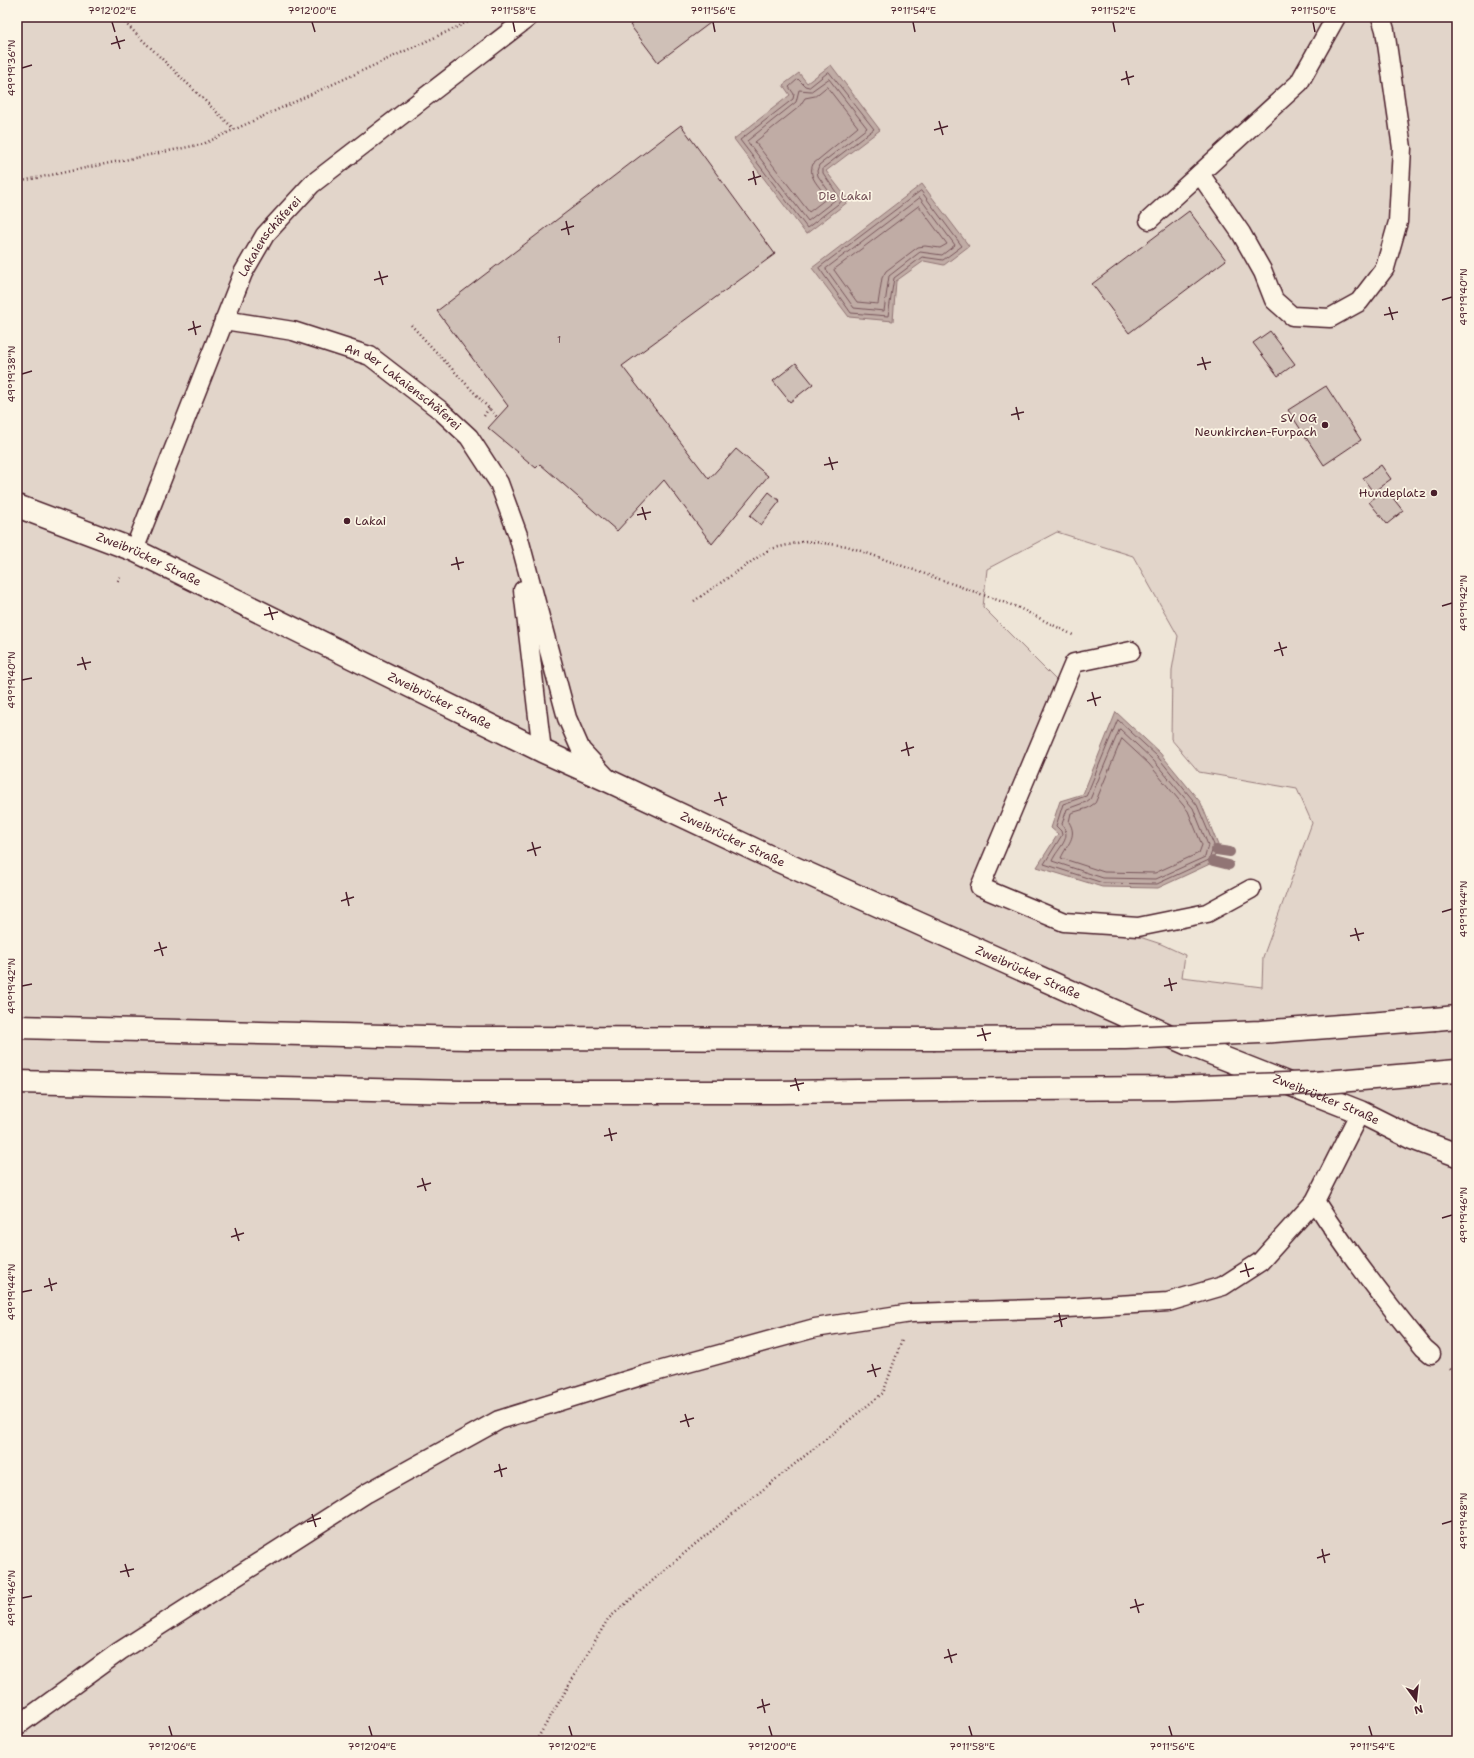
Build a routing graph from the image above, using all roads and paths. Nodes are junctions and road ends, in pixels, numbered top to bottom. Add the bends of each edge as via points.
1 (119, 17) edge
2 (478, 17) edge
3 (529, 17) edge
4 (1336, 17) edge
5 (1381, 17) edge
6 (234, 129) junction
7 (1200, 174) junction
8 (17, 182) edge
9 (1150, 220) dead end
10 (224, 320) junction
11 (411, 325) dead end
12 (490, 408) junction
13 (498, 417) dead end
14 (469, 437) junction
15 (17, 506) edge
16 (518, 535) junction
17 (134, 550) junction
18 (694, 601) dead end
19 (1079, 638) dead end
20 (1132, 651) dead end
21 (542, 751) junction
22 (611, 782) junction
23 (1251, 889) dead end
24 (1457, 1017) edge
25 (17, 1027) edge
26 (1457, 1071) edge
27 (17, 1082) edge
28 (1360, 1112) junction
29 (1457, 1154) edge
30 (1315, 1201) junction
31 (911, 1313) junction
32 (1431, 1354) dead end
33 (17, 1726) edge
34 (536, 1741) edge

1 - 6 path
2 - 6 path
3 - 10 lane, Lakaienschäferei via 312,184 265,235 243,273
4 - 7 lane via 1299,83
5 - 7 lane via 1402,148 1398,222 1385,268 1359,302 1330,318 1292,316 1274,300 1241,232
6 - 8 path via 203,144
7 - 9 lane
10 - 14 lane, An der Lakaienschäferei via 293,331 370,356 440,410
10 - 17 lane, Lakaienschäferei
11 - 12 path
12 - 13 path
12 - 14 path
14 - 16 lane, An der Lakaienschäferei via 499,483
15 - 17 main road, Zweibrücker Straße
16 - 21 lane
16 - 22 lane via 567,718 581,750
17 - 21 main road, Zweibrücker Straße
18 - 19 path via 770,549 806,541 847,546 1017,607
20 - 23 lane via 1074,663 980,887 1064,922 1138,927 1207,913
21 - 22 main road, Zweibrücker Straße
22 - 28 main road, Zweibrücker Straße via 775,860 1188,1044
24 - 25 main road, bridge via 1260,1032 1126,1038 468,1038
26 - 27 main road, bridge via 1314,1083 1174,1088 777,1092 461,1092
28 - 29 main road, Zweibrücker Straße via 1412,1138
28 - 30 lane
30 - 31 lane via 1260,1262 1223,1286 1168,1302
30 - 32 lane via 1341,1243 1375,1289
31 - 33 lane via 815,1328 644,1375 499,1420 367,1493 120,1651
31 - 34 path via 883,1393 694,1545 608,1619

